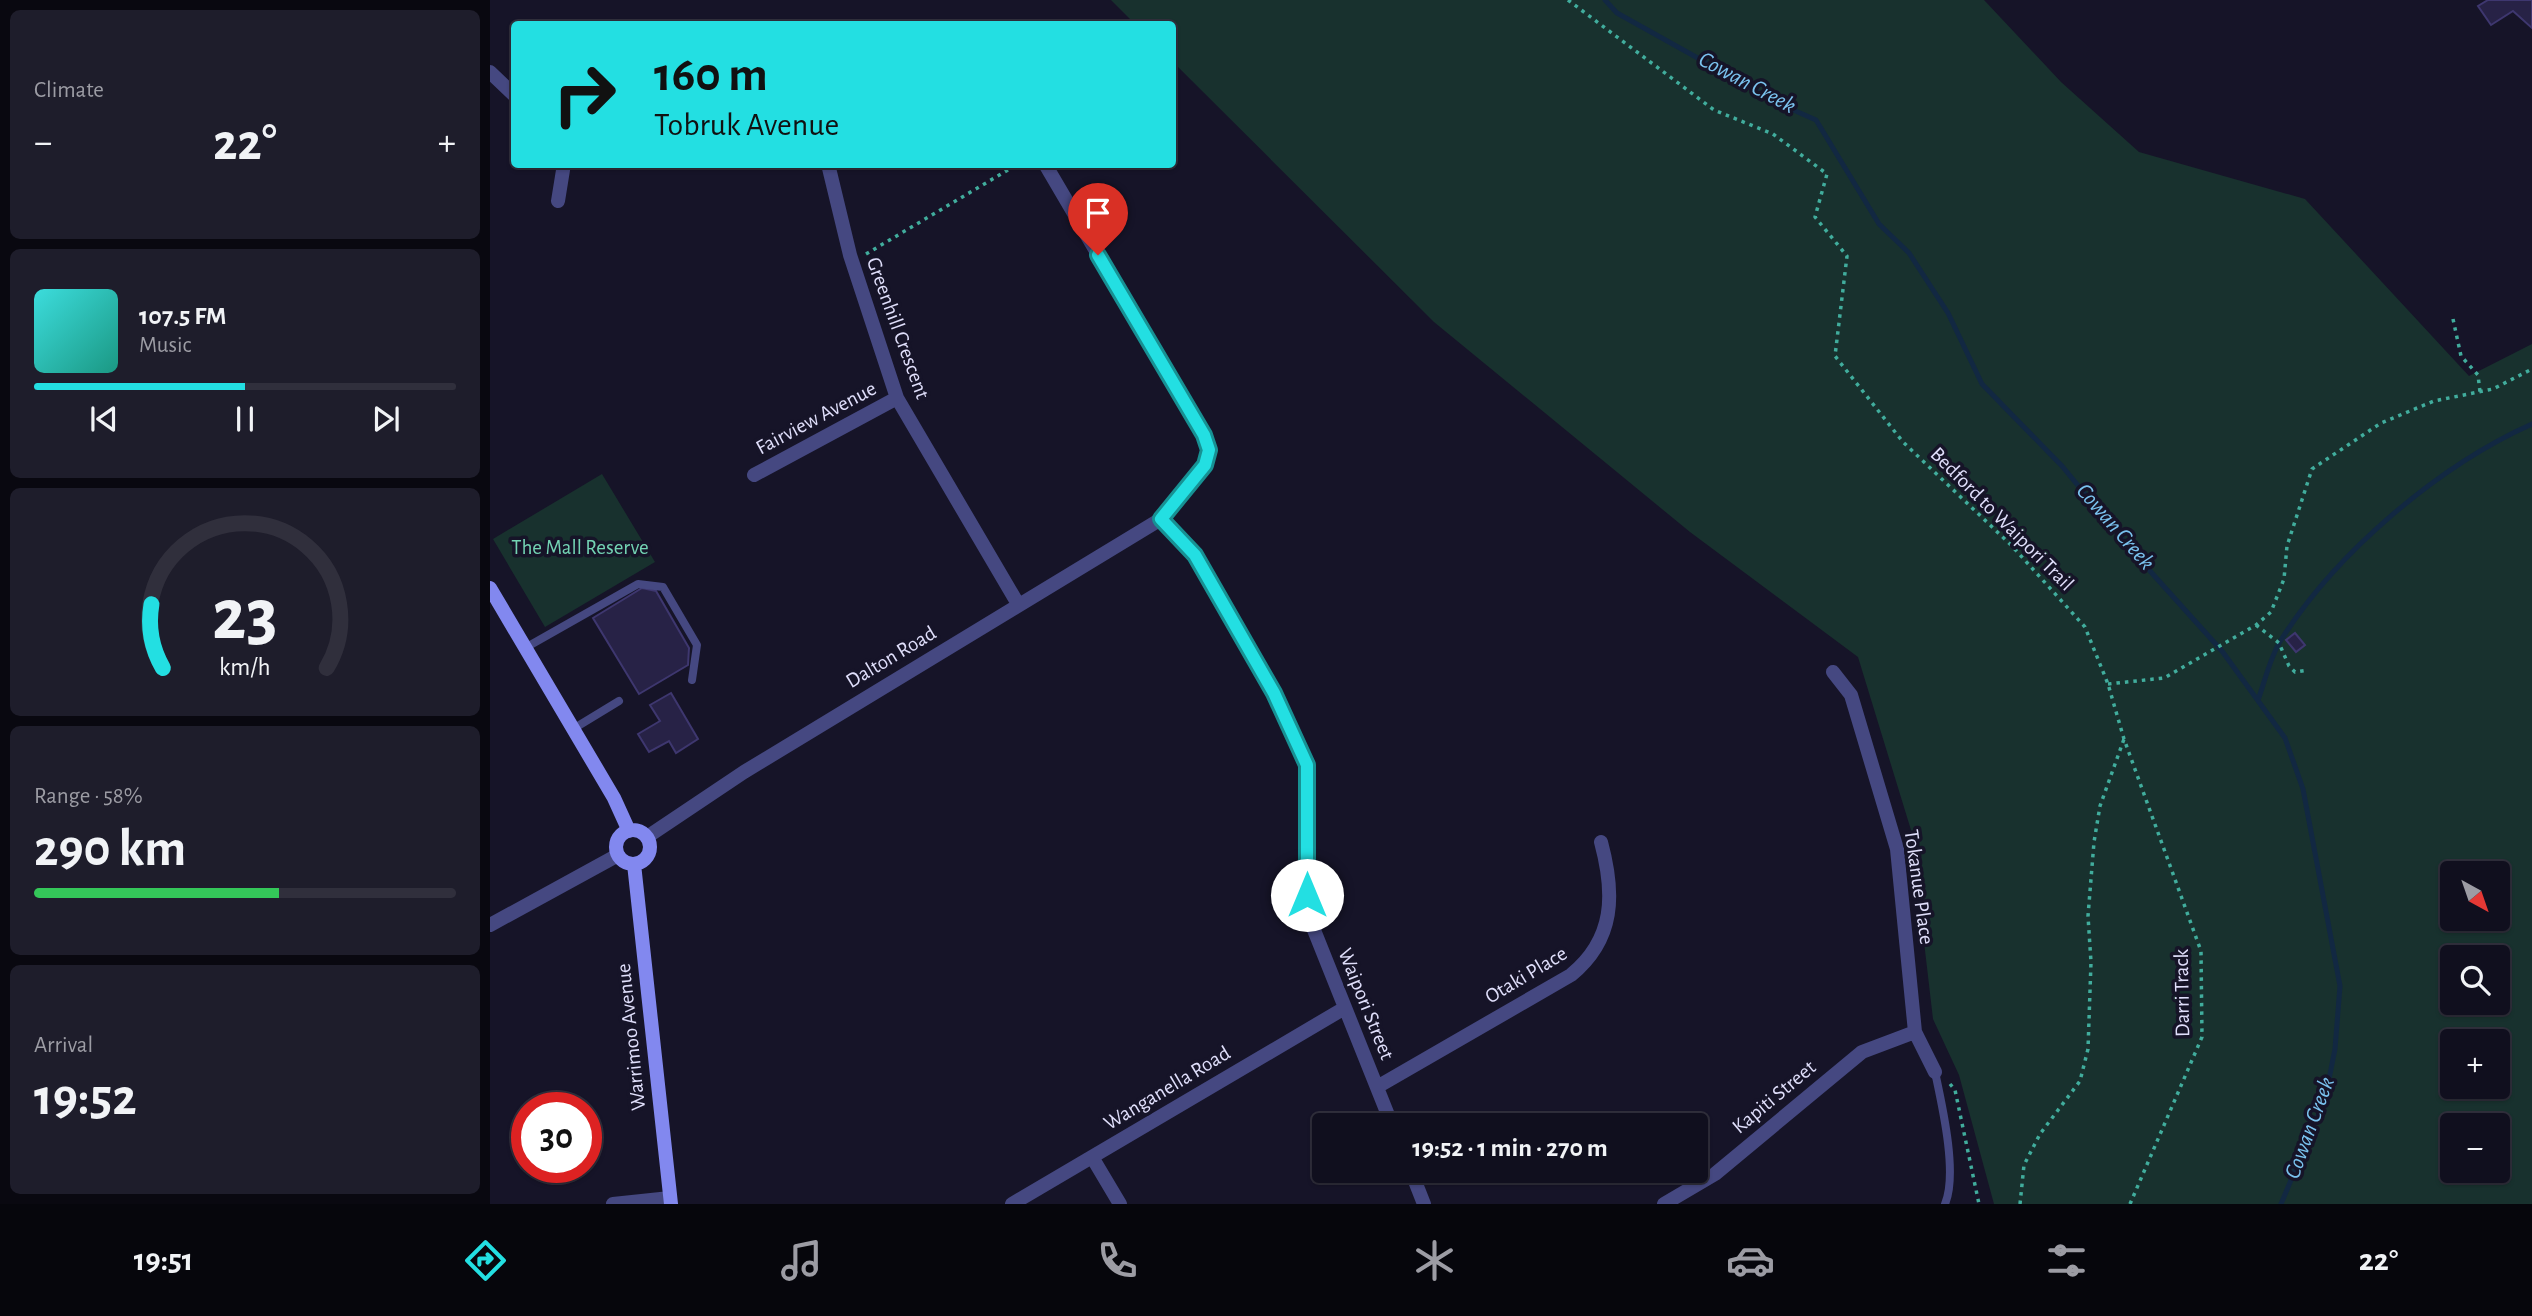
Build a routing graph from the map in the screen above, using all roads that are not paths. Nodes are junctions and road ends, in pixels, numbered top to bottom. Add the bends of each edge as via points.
1 (490, 72) edge
2 (511, 92) edge
3 (563, 168) edge
4 (829, 168) edge
5 (1047, 168) edge
6 (558, 201) dead end
7 (897, 398) junction
8 (754, 475) dead end
9 (1161, 519) junction
10 (490, 588) edge
11 (1018, 604) junction
12 (525, 648) junction
13 (1833, 672) dead end
14 (692, 680) dead end
15 (619, 701) dead end
16 (573, 729) junction
17 (629, 831) junction
18 (647, 837) junction
19 (1601, 842) dead end
20 (618, 855) junction
21 (634, 864) junction
22 (490, 925) edge
23 (1343, 1009) junction
24 (1915, 1032) junction
25 (1935, 1072) joint
26 (1377, 1087) junction
27 (1387, 1113) edge
28 (1092, 1157) junction
29 (1416, 1183) edge
30 (671, 1201) edge
31 (613, 1204) edge
32 (1012, 1204) edge
33 (1120, 1204) edge
34 (1424, 1204) edge
35 (1664, 1204) edge
36 (1945, 1204) edge

1 - 2 street
3 - 6 street
4 - 7 street, Greenhill Crescent via 852,262
5 - 9 street via 1209,450 1205,465
7 - 8 street, Fairview Avenue
7 - 11 street, Greenhill Crescent
9 - 11 street, Dalton Road
9 - 23 street, Waipori Street via 1195,555 1274,693 1307,765 1307,895 1312,925
10 - 12 street
11 - 18 street, Dalton Road
12 - 14 lane via 638,584 663,587 697,645
12 - 16 street
13 - 24 street, Tokanue Place via 1851,695 1897,849
15 - 16 lane
16 - 17 street
17 - 18 street
17 - 20 street via 617,842
18 - 21 street via 648,856
19 - 26 street, Otaki Place via 1608,869 1607,925 1589,960 1571,975
20 - 21 street
20 - 22 street
21 - 30 street, Warrimoo Avenue
23 - 26 street, Waipori Street
23 - 28 street, Wanganella Road
24 - 25 street, Tokanue Place
24 - 35 street, Kapiti Street via 1862,1052 1714,1174
25 - 36 lane via 1951,1191
26 - 27 street, Waipori Street
28 - 32 street, Wanganella Road
28 - 33 street
29 - 34 street
30 - 31 street

